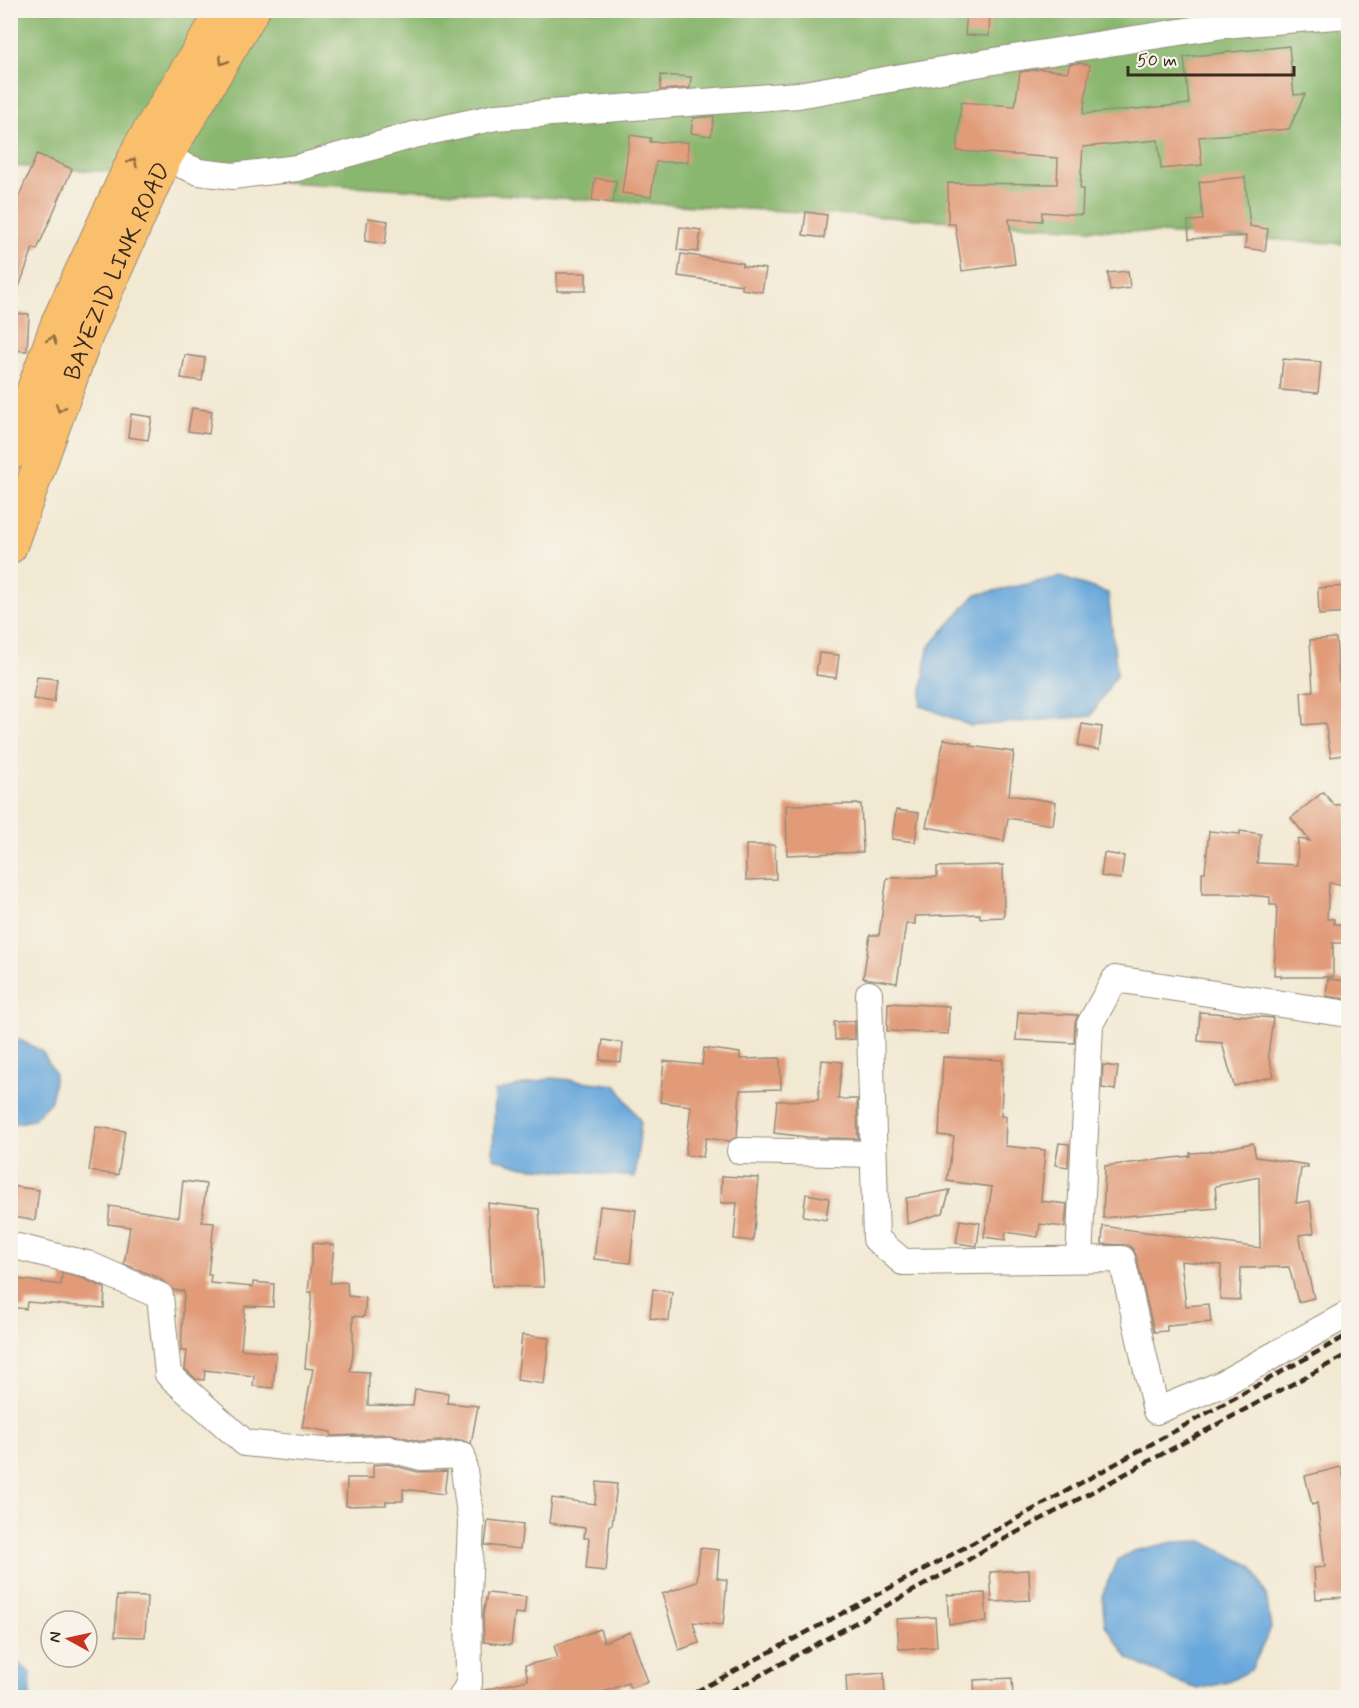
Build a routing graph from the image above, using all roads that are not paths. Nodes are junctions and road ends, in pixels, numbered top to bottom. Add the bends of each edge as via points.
1 (224, 10) edge
2 (253, 10) edge
3 (1348, 15) edge
4 (165, 158) junction
5 (10, 454) edge
6 (10, 547) edge
7 (869, 994) dead end
8 (1348, 1014) edge
9 (740, 1151) dead end
10 (873, 1154) junction
11 (10, 1245) edge
12 (1079, 1259) junction
13 (1348, 1314) edge
14 (461, 1698) edge

5 -> 1 main road, BAYEZID LINK ROAD via 58,322 140,146
2 -> 4 main road, BAYEZID LINK ROAD
3 - 4 street via 1224,25 798,95 496,117 297,168 233,176 199,172
4 -> 6 main road, BAYEZID LINK ROAD via 86,336
7 - 10 street
8 - 12 street via 1114,979 1090,1024
9 - 10 street
10 - 12 street via 876,1239 903,1262
11 - 14 street via 87,1264 160,1296 168,1374 245,1443 322,1451 390,1449 421,1457 462,1455 471,1522 469,1684
12 - 13 street via 1122,1259 1156,1411 1222,1384

